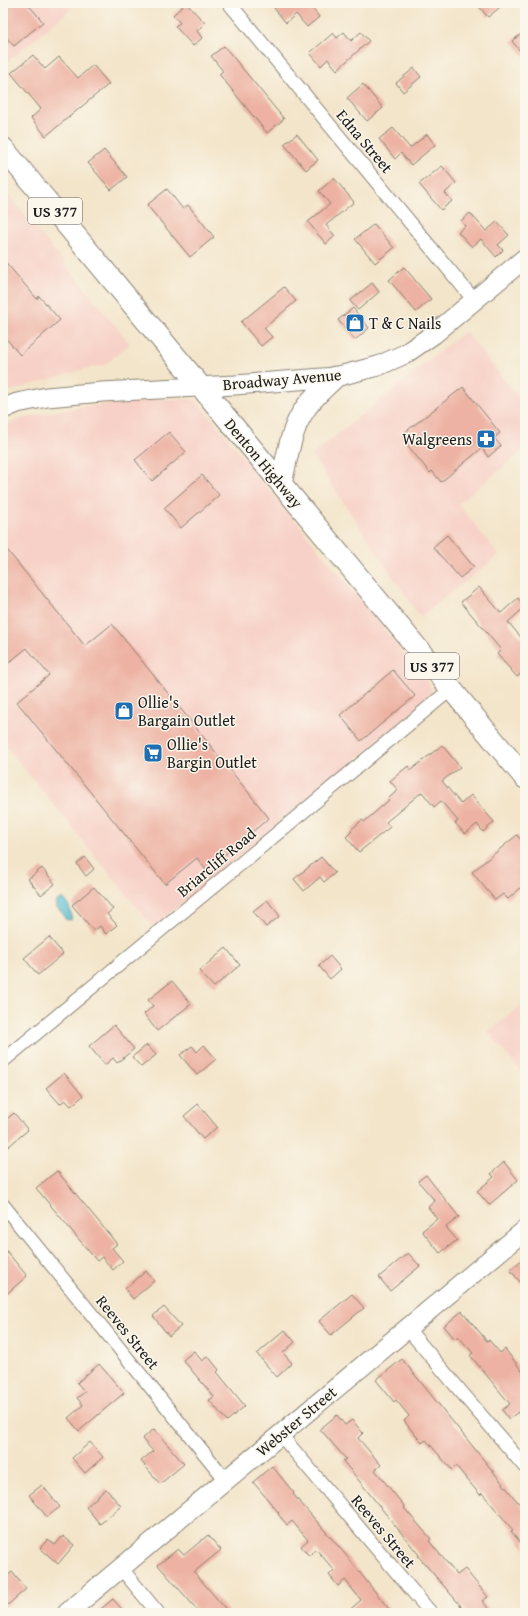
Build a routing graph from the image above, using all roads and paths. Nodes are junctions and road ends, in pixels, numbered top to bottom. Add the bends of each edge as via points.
1 (229, 3) edge
2 (3, 148) edge
3 (525, 258) edge
4 (474, 300) junction
5 (335, 377) junction
6 (200, 386) junction
7 (3, 409) edge
8 (281, 484) junction
9 (451, 689) junction
10 (525, 778) edge
11 (3, 1061) edge
12 (3, 1205) edge
13 (525, 1230) edge
14 (407, 1328) junction
15 (280, 1434) junction
16 (525, 1467) edge
17 (226, 1480) junction
18 (121, 1568) junction
19 (67, 1613) edge
20 (158, 1613) edge
21 (431, 1613) edge

1 - 4 street, Edna Street
2 - 6 main road, Denton Highway / US 377
3 - 4 street, Broadway Avenue
4 - 5 street, Broadway Avenue via 434,334 405,354 378,366
5 - 6 street, Broadway Avenue
5 - 8 main road via 314,397 303,412 292,439
6 - 7 street, Broadway Avenue via 47,397
6 - 8 main road, Denton Highway / US 377
8 - 9 main road, Denton Highway / US 377
9 - 10 main road, Denton Highway / US 377
9 - 11 street, Briarcliff Road
12 - 17 street, Reeves Street
13 - 14 street, Webster Street
14 - 15 street, Webster Street
14 - 16 street
15 - 17 street, Webster Street
15 - 21 street, Reeves Street
17 - 18 street, Webster Street
18 - 19 street, Webster Street
18 - 20 street

